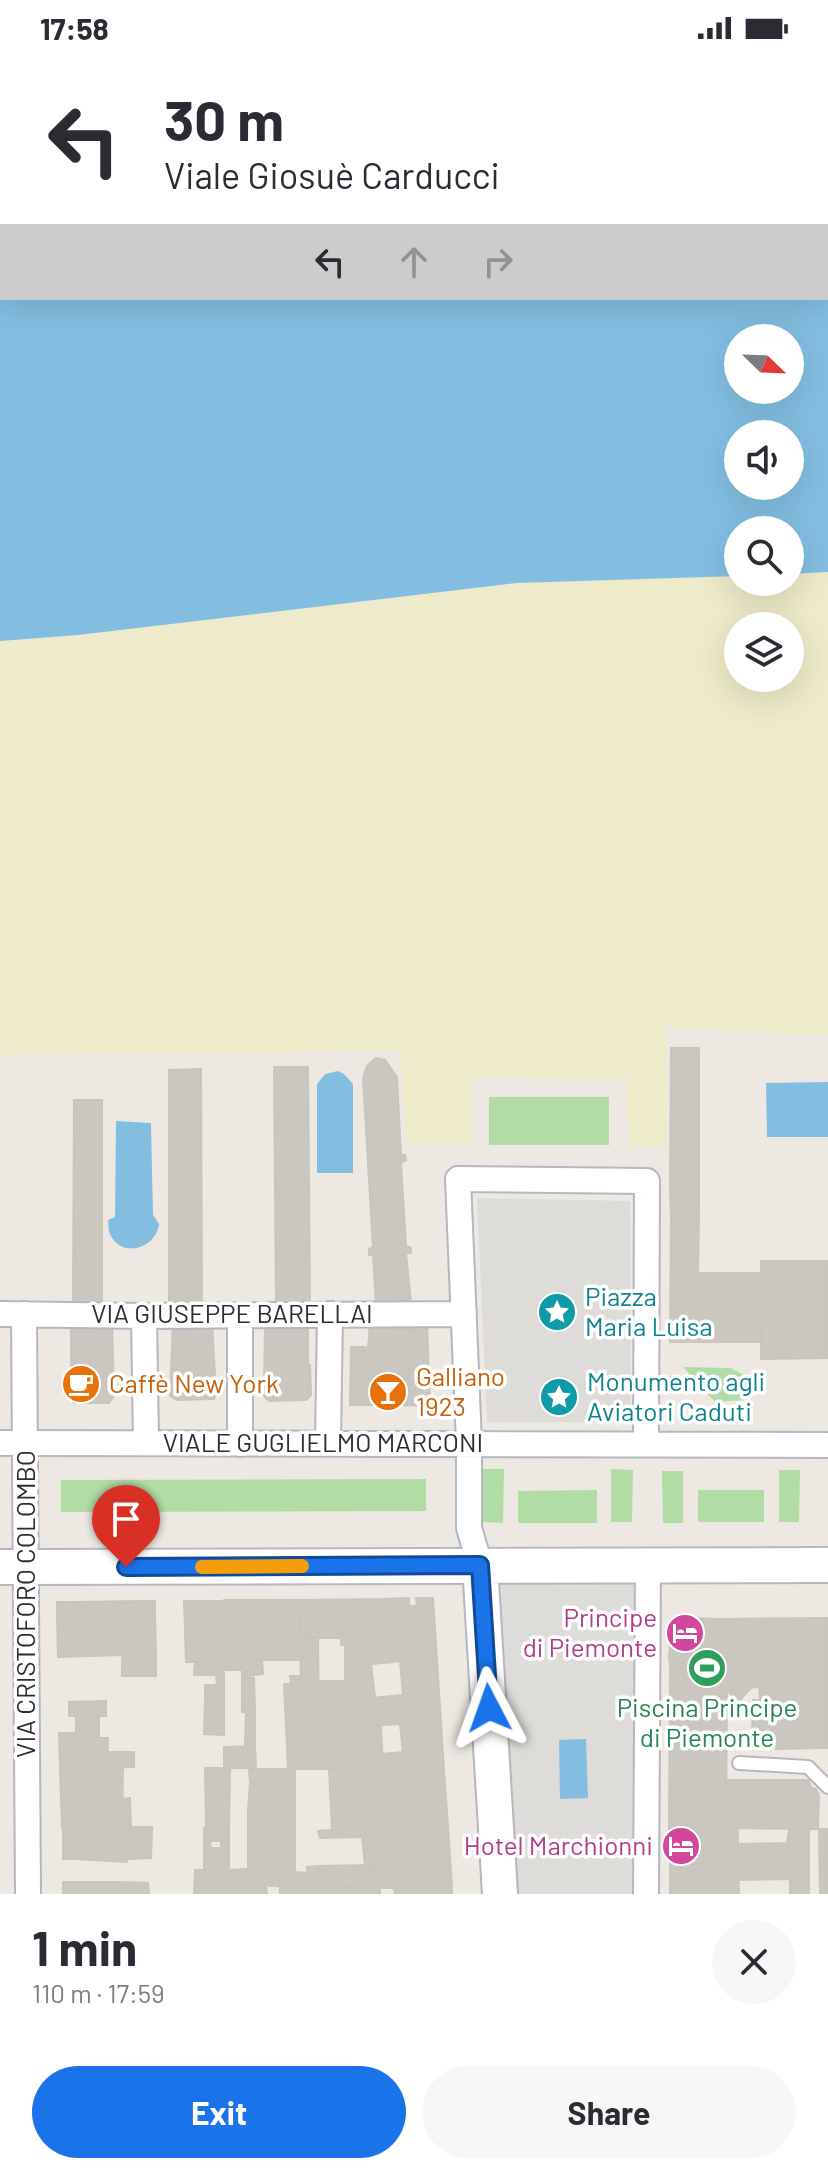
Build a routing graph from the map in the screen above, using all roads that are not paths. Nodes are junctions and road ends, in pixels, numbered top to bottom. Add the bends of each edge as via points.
1 (12, 1314) edge
2 (330, 1314) junction
3 (464, 1314) junction
4 (144, 1316) junction
5 (240, 1316) junction
6 (146, 1442) junction
7 (328, 1442) junction
8 (0, 1443) edge
9 (26, 1443) junction
10 (469, 1443) junction
11 (646, 1443) junction
12 (240, 1444) junction
13 (828, 1445) edge
14 (480, 1565) junction
15 (828, 1565) edge
16 (648, 1566) junction
17 (13, 1567) edge
18 (739, 1763) dead end
19 (828, 1787) edge
20 (28, 1894) edge
21 (500, 1894) edge
22 (646, 1894) edge

1 - 4 street, VIA GIUSEPPE BARELLAI
1 - 9 street, VIA CRISTOFORO COLOMBO
2 - 3 street, VIA GIUSEPPE BARELLAI
2 - 5 street, VIA GIUSEPPE BARELLAI
2 - 7 street
3 - 10 street
3 - 11 street via 458,1179 647,1181
4 - 5 street, VIA GIUSEPPE BARELLAI
4 - 6 street
5 - 12 street
6 - 9 street, VIALE GUGLIELMO MARCONI
6 - 12 street, VIALE GUGLIELMO MARCONI
7 - 10 street, VIALE GUGLIELMO MARCONI
7 - 12 street, VIALE GUGLIELMO MARCONI
8 - 9 street, VIALE GUGLIELMO MARCONI
9 - 17 street, VIA CRISTOFORO COLOMBO
10 - 11 street, VIALE GUGLIELMO MARCONI
10 - 14 street via 469,1528
11 - 13 street, VIALE GUGLIELMO MARCONI
14 - 16 street
14 - 17 street
14 - 21 street
15 - 16 street
16 - 22 street
17 - 20 street, VIA CRISTOFORO COLOMBO
18 - 19 lane via 808,1767

